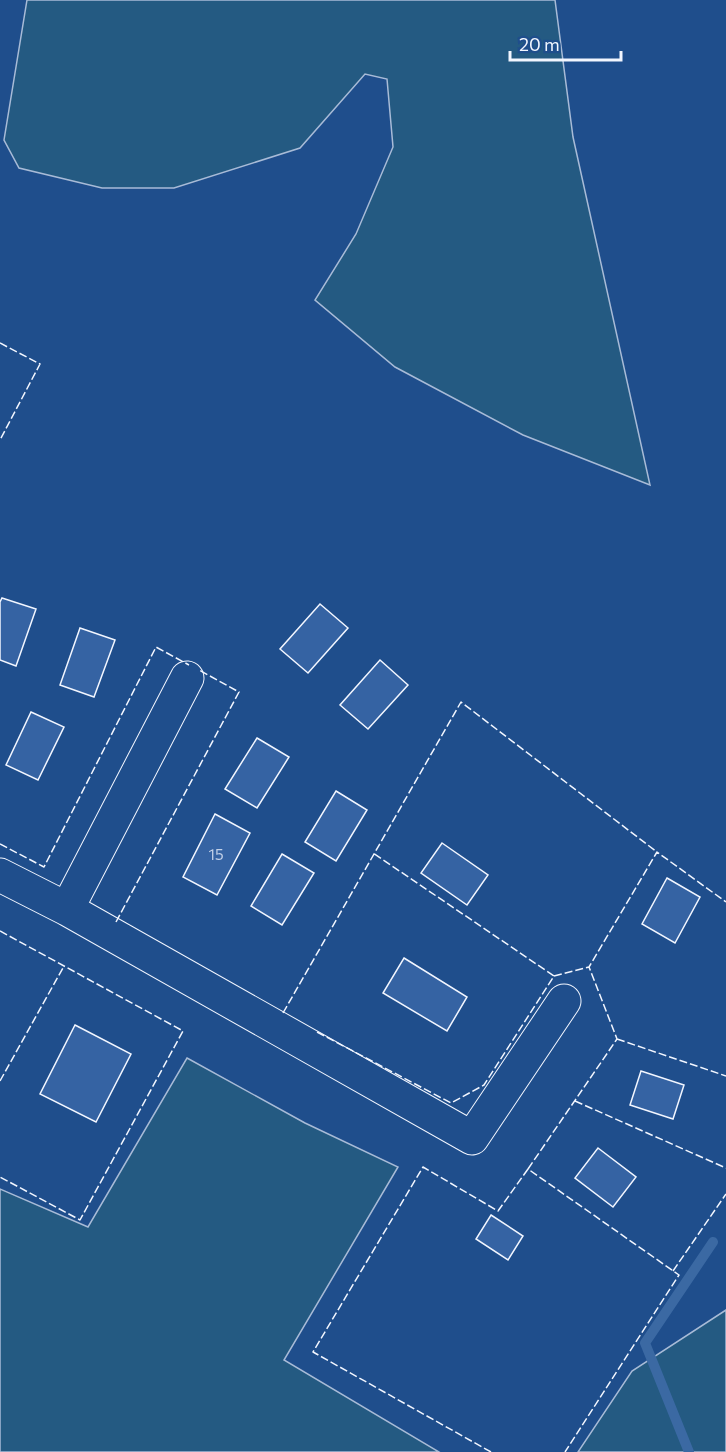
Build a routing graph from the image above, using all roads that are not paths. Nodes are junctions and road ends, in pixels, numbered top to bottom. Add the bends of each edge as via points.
1 (187, 678) dead end
2 (0, 875) edge
3 (67, 909) junction
4 (564, 1002) dead end

1 - 3 lane
2 - 3 lane
3 - 4 lane via 472,1138

